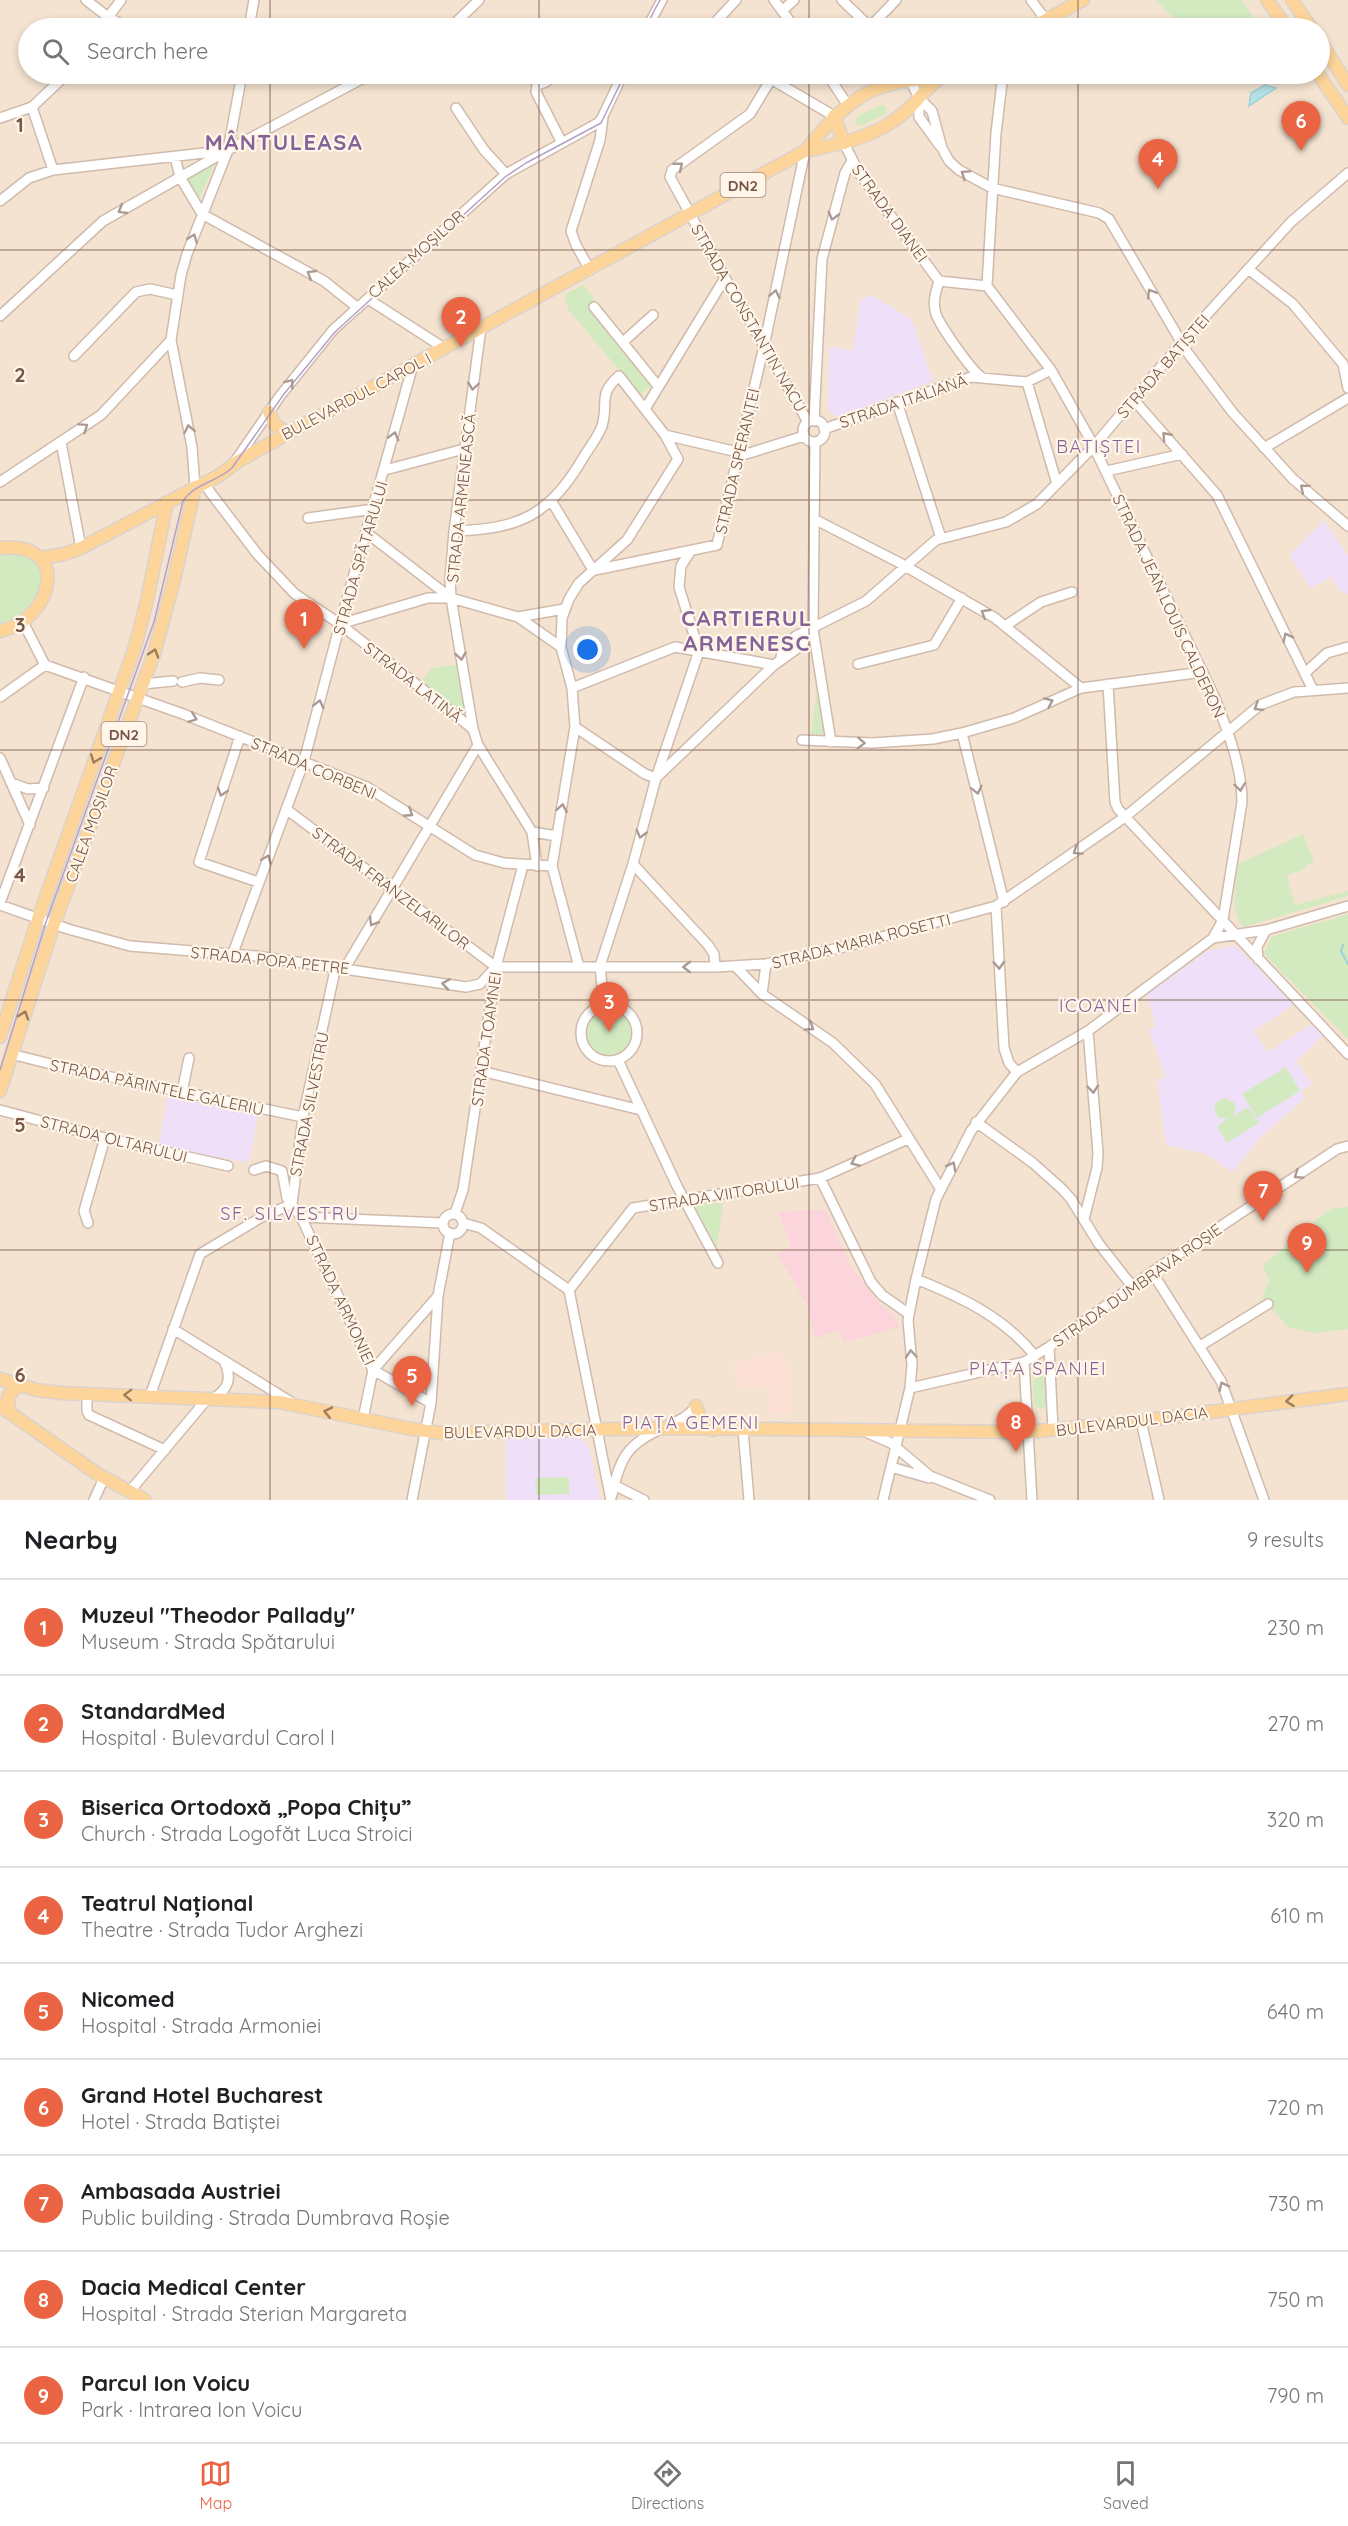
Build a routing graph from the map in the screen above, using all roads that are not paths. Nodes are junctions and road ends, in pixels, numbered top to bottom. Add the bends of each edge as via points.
1 (86, 0) edge
2 (121, 0) edge
3 (254, 0) edge
4 (479, 0) edge
5 (662, 0) edge
6 (736, 0) edge
7 (774, 0) edge
8 (794, 0) edge
9 (842, 0) edge
10 (896, 0) edge
11 (1031, 0) edge
12 (1083, 0) edge
13 (1267, 0) edge
14 (1292, 0) edge
15 (782, 11) junction
16 (108, 17) joint
17 (251, 18) edge
18 (462, 18) edge
19 (652, 18) edge
20 (719, 18) edge
21 (787, 18) edge
22 (860, 18) edge
23 (879, 18) edge
24 (1044, 18) edge
25 (1050, 18) edge
26 (1280, 18) edge
27 (1304, 18) edge
28 (1330, 57) edge
29 (56, 84) edge
30 (240, 84) edge
31 (352, 84) edge
32 (542, 84) edge
33 (619, 84) edge
34 (768, 84) edge
35 (785, 84) edge
36 (834, 84) edge
37 (888, 84) edge
38 (912, 84) edge
39 (933, 84) edge
40 (1002, 84) edge
41 (1325, 84) edge
42 (1348, 85) edge
43 (919, 98) junction
44 (847, 104) junction
45 (32, 107) junction
46 (456, 108) dead end
47 (834, 116) junction
48 (603, 117) junction
49 (0, 118) edge
50 (1348, 118) edge
51 (591, 127) junction
52 (600, 140) junction
53 (562, 143) junction
54 (844, 143) junction
55 (228, 150) junction
56 (805, 151) junction
57 (175, 157) junction
58 (852, 161) junction
59 (53, 170) junction
60 (1348, 173) edge
61 (506, 174) junction
62 (180, 177) junction
63 (992, 188) junction
64 (0, 201) edge
65 (202, 214) junction
66 (690, 215) junction
67 (587, 264) junction
68 (1248, 269) junction
69 (725, 278) junction
70 (939, 281) junction
71 (987, 286) junction
72 (177, 295) junction
73 (368, 299) junction
74 (594, 307) dead end
75 (358, 308) junction
76 (653, 315) dead end
77 (0, 316) edge
78 (481, 328) junction
79 (171, 340) junction
80 (623, 342) junction
81 (1181, 343) junction
82 (764, 346) junction
83 (444, 348) junction
84 (74, 356) dead end
85 (1346, 364) edge
86 (413, 365) junction
87 (1051, 370) junction
88 (980, 376) junction
89 (1027, 382) junction
90 (658, 386) junction
91 (1348, 388) edge
92 (1348, 398) edge
93 (1134, 400) junction
94 (897, 402) junction
95 (645, 409) junction
96 (269, 412) junction
97 (811, 421) junction
98 (824, 429) junction
99 (287, 433) junction
100 (665, 435) junction
101 (804, 436) junction
102 (61, 442) junction
103 (815, 442) junction
104 (1094, 446) junction
105 (1264, 448) junction
106 (464, 449) junction
107 (739, 453) junction
108 (1182, 454) junction
109 (232, 465) junction
110 (385, 470) junction
111 (1107, 471) junction
112 (0, 482) edge
113 (199, 484) junction
114 (1057, 484) junction
115 (167, 502) junction
116 (552, 502) junction
117 (374, 509) junction
118 (140, 517) junction
119 (308, 518) dead end
120 (814, 519) junction
121 (1348, 526) edge
122 (454, 531) junction
123 (367, 533) junction
124 (941, 538) junction
125 (627, 540) junction
126 (159, 542) junction
127 (0, 548) edge
128 (81, 548) junction
129 (690, 552) junction
130 (636, 561) junction
131 (44, 563) junction
132 (905, 567) junction
133 (593, 570) junction
134 (1072, 592) dead end
135 (451, 598) junction
136 (962, 598) junction
137 (564, 609) junction
138 (518, 617) junction
139 (23, 622) junction
140 (340, 624) junction
141 (1005, 626) junction
142 (813, 629) junction
143 (0, 631) edge
144 (561, 647) junction
145 (1348, 647) edge
146 (699, 651) junction
147 (777, 663) junction
148 (858, 664) dead end
149 (45, 665) junction
150 (1203, 672) junction
151 (1305, 673) junction
152 (84, 677) junction
153 (219, 680) dead end
154 (143, 684) junction
155 (1108, 684) junction
156 (572, 688) junction
157 (1081, 688) junction
158 (1348, 688) edge
159 (120, 690) junction
160 (1313, 690) junction
161 (0, 697) edge
162 (138, 697) junction
163 (575, 727) junction
164 (473, 729) junction
165 (1227, 731) junction
166 (962, 733) junction
167 (240, 736) junction
168 (802, 740) dead end
169 (831, 742) junction
170 (478, 745) junction
171 (0, 758) edge
172 (304, 761) junction
173 (656, 778) junction
174 (12, 783) junction
175 (44, 788) junction
176 (286, 809) junction
177 (1125, 817) junction
178 (30, 825) junction
179 (430, 827) junction
180 (532, 832) junction
181 (557, 836) junction
182 (633, 864) junction
183 (523, 865) junction
184 (537, 866) junction
185 (552, 866) junction
186 (258, 882) junction
187 (393, 889) junction
188 (0, 904) edge
189 (1000, 904) junction
190 (1348, 906) edge
191 (38, 919) junction
192 (1223, 920) junction
193 (54, 924) junction
194 (1266, 930) junction
195 (1237, 935) junction
196 (1213, 938) junction
197 (232, 953) junction
198 (1258, 959) junction
199 (766, 964) junction
200 (600, 966) junction
201 (735, 966) junction
202 (341, 967) junction
203 (496, 967) junction
204 (579, 967) junction
205 (715, 967) junction
206 (762, 994) junction
207 (604, 1006) junction
208 (4, 1010) edge
209 (1088, 1031) junction
210 (0, 1036) edge
211 (11, 1054) junction
212 (1348, 1054) edge
213 (189, 1058) dead end
214 (618, 1060) junction
215 (480, 1071) junction
216 (1017, 1072) junction
217 (0, 1091) edge
218 (182, 1092) junction
219 (0, 1110) edge
220 (641, 1110) junction
221 (303, 1117) junction
222 (976, 1122) junction
223 (105, 1138) junction
224 (908, 1139) junction
225 (1348, 1146) edge
226 (228, 1166) dead end
227 (254, 1170) dead end
228 (819, 1178) junction
229 (940, 1188) junction
230 (684, 1200) junction
231 (292, 1204) junction
232 (455, 1213) junction
233 (301, 1217) junction
234 (1084, 1219) junction
235 (88, 1223) dead end
236 (443, 1223) junction
237 (463, 1223) junction
238 (450, 1233) junction
239 (718, 1263) dead end
240 (1152, 1272) junction
241 (916, 1279) junction
242 (1132, 1286) junction
243 (569, 1290) junction
244 (438, 1296) junction
245 (1268, 1304) dead end
246 (909, 1314) junction
247 (173, 1329) junction
248 (1200, 1346) junction
249 (1049, 1347) junction
250 (1035, 1356) junction
251 (1024, 1362) junction
252 (225, 1363) junction
253 (373, 1370) junction
254 (0, 1378) edge
255 (19, 1384) junction
256 (910, 1388) junction
257 (0, 1390) edge
258 (87, 1394) junction
259 (1348, 1394) edge
260 (150, 1396) junction
261 (211, 1398) junction
262 (292, 1403) junction
263 (431, 1403) junction
264 (696, 1406) joint
265 (5, 1409) edge
266 (1232, 1409) junction
267 (363, 1419) junction
268 (1141, 1420) junction
269 (662, 1428) junction
270 (596, 1429) junction
271 (712, 1430) junction
272 (743, 1430) junction
273 (1053, 1430) junction
274 (426, 1432) junction
275 (863, 1432) junction
276 (899, 1432) junction
277 (1028, 1432) junction
278 (897, 1447) junction
279 (165, 1450) junction
280 (891, 1467) junction
281 (104, 1478) junction
282 (939, 1481) junction
283 (615, 1485) junction
284 (130, 1491) junction
285 (642, 1499) edge
286 (94, 1500) edge
287 (145, 1500) edge
288 (412, 1500) edge
289 (611, 1500) edge
290 (749, 1500) edge
291 (883, 1500) edge
292 (990, 1500) edge
293 (1032, 1500) edge
294 (1159, 1500) edge
295 (1264, 1500) edge

1 - 16 street
2 - 16 street
3 - 17 street
4 - 18 street
5 - 19 street
6 - 20 street
7 - 15 street
8 - 15 street
9 - 22 street
10 - 23 street
11 - 24 street
12 - 25 main road
13 - 26 main road
14 - 27 main road
15 - 21 street
28 - 42 main road
29 - 45 street
30 - 55 street
31 - 55 street
32 - 53 street via 536,92
33 - 48 street, CALEA MOȘILOR
66 -> 34 street, STRADA CONSTANTIN NACU via 670,173 750,114
35 - 47 street
36 - 44 street
37 - 44 main road, DN2
38 - 43 street
39 - 43 main road, DN2
40 - 63 street
41 - 50 main road
43 - 54 main road, DN2 via 882,128
63 -> 43 street via 949,161 921,121
44 - 47 main road, DN2
45 - 49 street
45 - 59 street
46 - 61 street via 484,150
47 - 54 main road
47 - 56 main road, DN2
48 - 51 street, CALEA MOȘILOR
48 - 52 street
51 - 52 street
51 - 53 street, CALEA MOȘILOR
52 - 67 street via 572,231
53 - 61 street, CALEA MOȘILOR
54 - 56 main road, DN2
54 - 58 street, STRADA DIANEI
55 - 57 street
55 - 62 street
55 - 65 street
56 - 66 main road, BULEVARDUL CAROL I / DN2
82 -> 56 street, STRADA SPERANȚEI
57 - 59 street
57 - 62 street
58 - 70 street, STRADA DIANEI
58 -> 97 street via 845,173 822,259
59 - 64 street via 29,178
60 - 68 street, STRADA BATIȘTEI via 1301,211
61 - 73 street, CALEA MOȘILOR
62 - 65 street
62 -> 77 street via 104,221
63 - 71 street
81 -> 63 street via 1109,219 1099,213
72 -> 65 street
75 -> 65 street via 324,281
66 - 67 main road, BULEVARDUL CAROL I / DN2
66 - 69 street, STRADA CONSTANTIN NACU
67 - 78 main road, BULEVARDUL CAROL I / DN2
68 - 81 street, STRADA BATIȘTEI
68 - 85 street via 1293,304
69 - 82 street, STRADA CONSTANTIN NACU
69 - 90 street
70 - 71 street
70 - 88 street via 935,313
71 - 87 street, STRADA JEAN LOUIS CALDERON
72 - 79 street
72 - 84 street via 150,289 136,292
73 - 75 street, CALEA MOȘILOR
73 - 83 street
74 - 80 street
96 -> 75 street, CALEA MOȘILOR via 319,347
76 - 80 street
78 - 83 main road, BULEVARDUL CAROL I / DN2
78 -> 106 street, STRADA ARMENEASCĂ
102 -> 79 street via 108,409
113 -> 79 street
80 - 90 street
81 - 93 street, STRADA BATIȘTEI
81 - 105 street
82 - 97 street, STRADA CONSTANTIN NACU
82 - 107 street, STRADA SPERANȚEI
83 - 86 main road, BULEVARDUL CAROL I / DN2
85 - 91 street
86 - 99 main road, BULEVARDUL CAROL I / DN2
110 -> 86 street, STRADA SPĂTARULUI
87 - 89 street
87 - 104 street, STRADA JEAN LOUIS CALDERON
88 - 89 street, STRADA ITALIANĂ
88 - 94 street, STRADA ITALIANĂ
89 - 114 street
90 - 95 street
92 - 105 street
93 - 104 street, STRADA BATIȘTEI
108 -> 93 street
94 - 98 street, STRADA ITALIANĂ
94 - 124 street
95 - 100 street
95 - 116 street via 619,376 610,384 604,395 601,428 571,480
96 - 99 main road via 274,425
96 - 109 street, CALEA MOȘILOR
97 - 98 street via 820,423
97 - 101 street via 804,428
98 - 103 street via 822,439
99 - 109 main road, BULEVARDUL CAROL I / DN2
100 - 107 street
100 - 125 street via 678,459
101 - 103 street
101 - 107 street via 756,452
102 - 112 street
102 - 128 street
103 - 120 street
104 - 111 street, STRADA JEAN LOUIS CALDERON
104 - 114 street, STRADA BATIȘTEI
121 -> 105 street
106 - 110 street
106 - 122 street, STRADA ARMENEASCĂ
107 - 129 street, STRADA SPERANȚEI via 717,545
108 - 111 street
151 -> 108 street via 1217,495
109 - 113 main road, BULEVARDUL CAROL I / DN2
110 - 117 street, STRADA SPĂTARULUI
111 - 150 street, STRADA JEAN LOUIS CALDERON
113 - 115 main road, BULEVARDUL CAROL I / DN2
113 - 140 street, STRADA LATINĂ via 210,492 258,555 295,594
154 -> 113 main road, CALEA MOȘILOR / DN2
114 - 124 street, STRADA BATIȘTEI via 1014,519
115 - 118 main road, BULEVARDUL CAROL I
115 - 126 main road, CALEA MOȘILOR / DN2
116 - 122 street via 520,520
116 - 133 street
117 - 119 street
117 - 123 street, STRADA SPĂTARULUI
118 - 126 main road via 154,527
118 - 128 main road, BULEVARDUL CAROL I
120 - 132 street
120 - 142 street
122 - 135 street, STRADA ARMENEASCĂ
123 - 135 street
123 - 140 street, STRADA SPĂTARULUI
124 - 132 street, STRADA BATIȘTEI
125 - 130 street via 622,552 625,559
125 - 133 street
126 - 159 main road, CALEA MOȘILOR / DN2 via 140,629
127 - 131 main road via 18,548
128 - 131 main road, BULEVARDUL CAROL I
129 - 130 street, STRADA SPERANȚEI
129 - 146 street via 681,566 679,587
130 - 133 street, STRADA SPERANȚEI
131 - 139 main road via 46,590 41,603
132 - 136 street
132 - 142 street, STRADA BATIȘTEI via 866,601
133 - 137 street via 579,583
134 - 141 street via 1041,602
135 - 138 street
135 - 140 street via 428,598
135 -> 164 street, STRADA ARMENEASCĂ
141 -> 136 street
136 - 148 street via 934,645
137 - 138 street
137 - 144 street
138 - 144 street
139 - 143 main road
139 - 149 street
140 - 164 street, STRADA LATINĂ
172 -> 140 street, STRADA SPĂTARULUI
141 - 157 street
142 - 147 street, STRADA BATIȘTEI via 802,645
142 - 147 street, STRADA BATIȘTEI via 784,645
142 - 169 street
144 - 156 street
145 - 151 street via 1327,653
146 - 147 street
146 - 156 street via 669,649
146 - 173 street
147 - 173 street, STRADA BATIȘTEI
149 - 152 street, STRADA CORBENI
149 - 161 street
150 - 155 street
150 - 165 street, STRADA JEAN LOUIS CALDERON
151 - 160 street
152 - 159 street, STRADA CORBENI
152 - 175 street
153 - 154 street
154 - 162 main road, CALEA MOȘILOR / DN2
155 - 157 street
155 - 177 street via 1115,802
156 - 163 street
166 -> 157 street via 1014,718
158 - 160 street, STRADA MARIA ROSETTI
159 - 162 street, STRADA CORBENI
159 -> 191 main road, CALEA MOȘILOR / DN2
160 -> 165 street, STRADA MARIA ROSETTI via 1267,701
162 -> 167 street, STRADA CORBENI
162 - 193 main road, CALEA MOȘILOR / DN2
163 - 173 street
181 -> 163 street
164 - 170 street, STRADA ARMENEASCĂ
165 - 177 street, STRADA MARIA ROSETTI
165 -> 192 street, STRADA JEAN LOUIS CALDERON via 1242,802
169 -> 166 street via 902,742
166 -> 189 street
167 - 172 street, STRADA CORBENI
167 -> 186 street via 199,862
168 - 169 street
170 - 179 street, STRADA SILVESTRU
170 - 180 street, STRADA ARMENEASCĂ
171 - 174 street
172 - 176 street, STRADA SPĂTARULUI
172 -> 179 street, STRADA CORBENI via 367,787
173 -> 182 street
174 - 175 street via 28,789
174 - 178 street
175 - 178 street
186 -> 176 street, STRADA SPĂTARULUI
176 - 187 street, STRADA FRANZELARILOR
177 -> 189 street, STRADA MARIA ROSETTI
177 - 192 street
178 - 188 street
179 - 183 street, STRADA CORBENI via 476,855
179 - 187 street, STRADA SILVESTRU
180 - 181 street
180 - 184 street, STRADA ARMENEASCĂ
181 - 185 street
182 - 200 street
182 - 205 street via 712,950
183 - 184 street, STRADA CORBENI
183 - 203 street, STRADA TOAMNEI
184 - 185 street, STRADA CORBENI
185 - 204 street
186 - 197 street, STRADA SPĂTARULUI
187 -> 202 street, STRADA SILVESTRU
187 - 203 street, STRADA FRANZELARILOR
188 - 191 street, STRADA POPA PETRE
189 - 199 street, STRADA MARIA ROSETTI
189 -> 216 street via 1004,1048
190 - 194 street
191 - 193 street, STRADA POPA PETRE
191 - 208 main road, CALEA MOȘILOR / DN2
192 - 195 street
192 - 196 street, STRADA JEAN LOUIS CALDERON
193 - 197 street, STRADA POPA PETRE via 130,946
211 -> 193 main road, CALEA MOȘILOR / DN2
194 - 195 street
194 - 198 street via 1257,947
195 - 196 street
195 - 198 street
196 - 209 street
197 - 202 street, STRADA POPA PETRE
198 - 212 street
199 - 201 street, STRADA MARIA ROSETTI
199 - 206 street
200 - 204 street, STRADA MARIA ROSETTI
205 -> 200 street, STRADA MARIA ROSETTI
200 - 207 street
201 - 205 street, STRADA MARIA ROSETTI
201 - 206 street
203 -> 202 street, STRADA POPA PETRE via 480,984 470,987
202 - 221 street, STRADA SILVESTRU
203 - 204 street, STRADA MARIA ROSETTI
203 - 215 street, STRADA TOAMNEI
206 -> 224 street via 833,1043 882,1093
207 - 214 street via 624,1010 637,1026 634,1047
207 - 214 street via 585,1018 582,1040 596,1058
208 - 210 main road, CALEA MOȘILOR / DN2
209 - 216 street
209 -> 234 street via 1098,1153
211 - 217 main road, CALEA MOȘILOR / DN2
211 - 218 street, STRADA PĂRINTELE GALERIU
213 - 218 street
214 - 220 street
215 - 220 street
215 - 232 street, STRADA TOAMNEI via 464,1190
216 - 222 street
218 - 221 street, STRADA PĂRINTELE GALERIU
219 - 223 street, STRADA OLTARULUI
220 - 230 street
221 - 231 street, STRADA SILVESTRU
229 -> 222 street
222 - 234 street via 1051,1178
223 - 226 street, STRADA OLTARULUI
223 - 235 street via 84,1211
224 -> 228 street, STRADA VIITORULUI
224 - 229 street
225 -> 240 street, STRADA DUMBRAVA ROȘIE via 1336,1149
227 - 231 street via 266,1166 282,1172 286,1195
228 - 230 street, STRADA VIITORULUI
228 - 246 street via 871,1282
229 - 241 street
230 - 239 street
230 - 243 street, STRADA VIITORULUI via 633,1208
231 - 233 street, STRADA ARMONIEI
231 - 247 street via 200,1254
232 - 236 street via 447,1215
232 - 237 street
233 - 236 street
233 - 253 street, STRADA ARMONIEI
234 - 242 street
236 - 238 street
237 - 238 street via 458,1232
237 - 243 street via 489,1233
238 - 244 street
240 - 242 street, STRADA DUMBRAVA ROȘIE
240 - 248 street
241 - 246 street
241 - 250 street via 976,1306 1017,1336
242 - 249 street, STRADA DUMBRAVA ROȘIE
243 - 270 street
244 - 253 street
244 - 263 street
245 - 248 street
256 -> 246 street
247 - 252 street
247 - 260 street
266 -> 248 street
249 - 250 street, STRADA DUMBRAVA ROȘIE
249 - 273 street
250 - 251 street, STRADA DUMBRAVA ROȘIE
251 - 256 street, STRADA DUMBRAVA ROȘIE
251 - 277 street
252 - 261 street via 229,1381 224,1390
252 - 262 street
253 - 263 street, STRADA ARMONIEI
253 - 267 street
254 - 255 main road, BULEVARDUL DACIA
255 - 257 main road
255 - 258 main road, BULEVARDUL DACIA via 44,1391
255 - 265 main road via 8,1396
256 - 276 street
260 -> 258 main road, BULEVARDUL DACIA
258 - 279 street via 89,1415
259 -> 266 main road, BULEVARDUL DACIA
260 - 261 main road, BULEVARDUL DACIA
261 - 262 main road, BULEVARDUL DACIA
261 - 279 street
267 -> 262 main road, BULEVARDUL DACIA
263 - 274 street
264 - 269 street via 685,1417
264 - 271 main road via 701,1420
265 - 281 main road
266 - 268 main road, BULEVARDUL DACIA
266 - 295 street
267 - 274 main road, BULEVARDUL DACIA
268 - 273 main road, BULEVARDUL DACIA
268 - 294 street
269 - 270 main road, BULEVARDUL DACIA
269 - 271 main road, BULEVARDUL DACIA
269 - 283 street via 631,1447 622,1459
270 - 274 main road, BULEVARDUL DACIA
270 - 289 street
271 - 272 main road, BULEVARDUL DACIA
272 - 275 main road, BULEVARDUL DACIA
272 - 290 street
273 - 277 main road, BULEVARDUL DACIA
274 - 288 street
275 - 276 main road, BULEVARDUL DACIA
275 - 278 street
276 - 277 main road, BULEVARDUL DACIA
276 - 278 street
277 - 293 street
278 - 280 street
278 - 282 street
279 - 284 street
280 - 282 street
280 - 291 street
281 - 284 main road
281 - 286 street
282 - 292 street
283 - 285 street
283 - 289 street
284 - 287 main road

